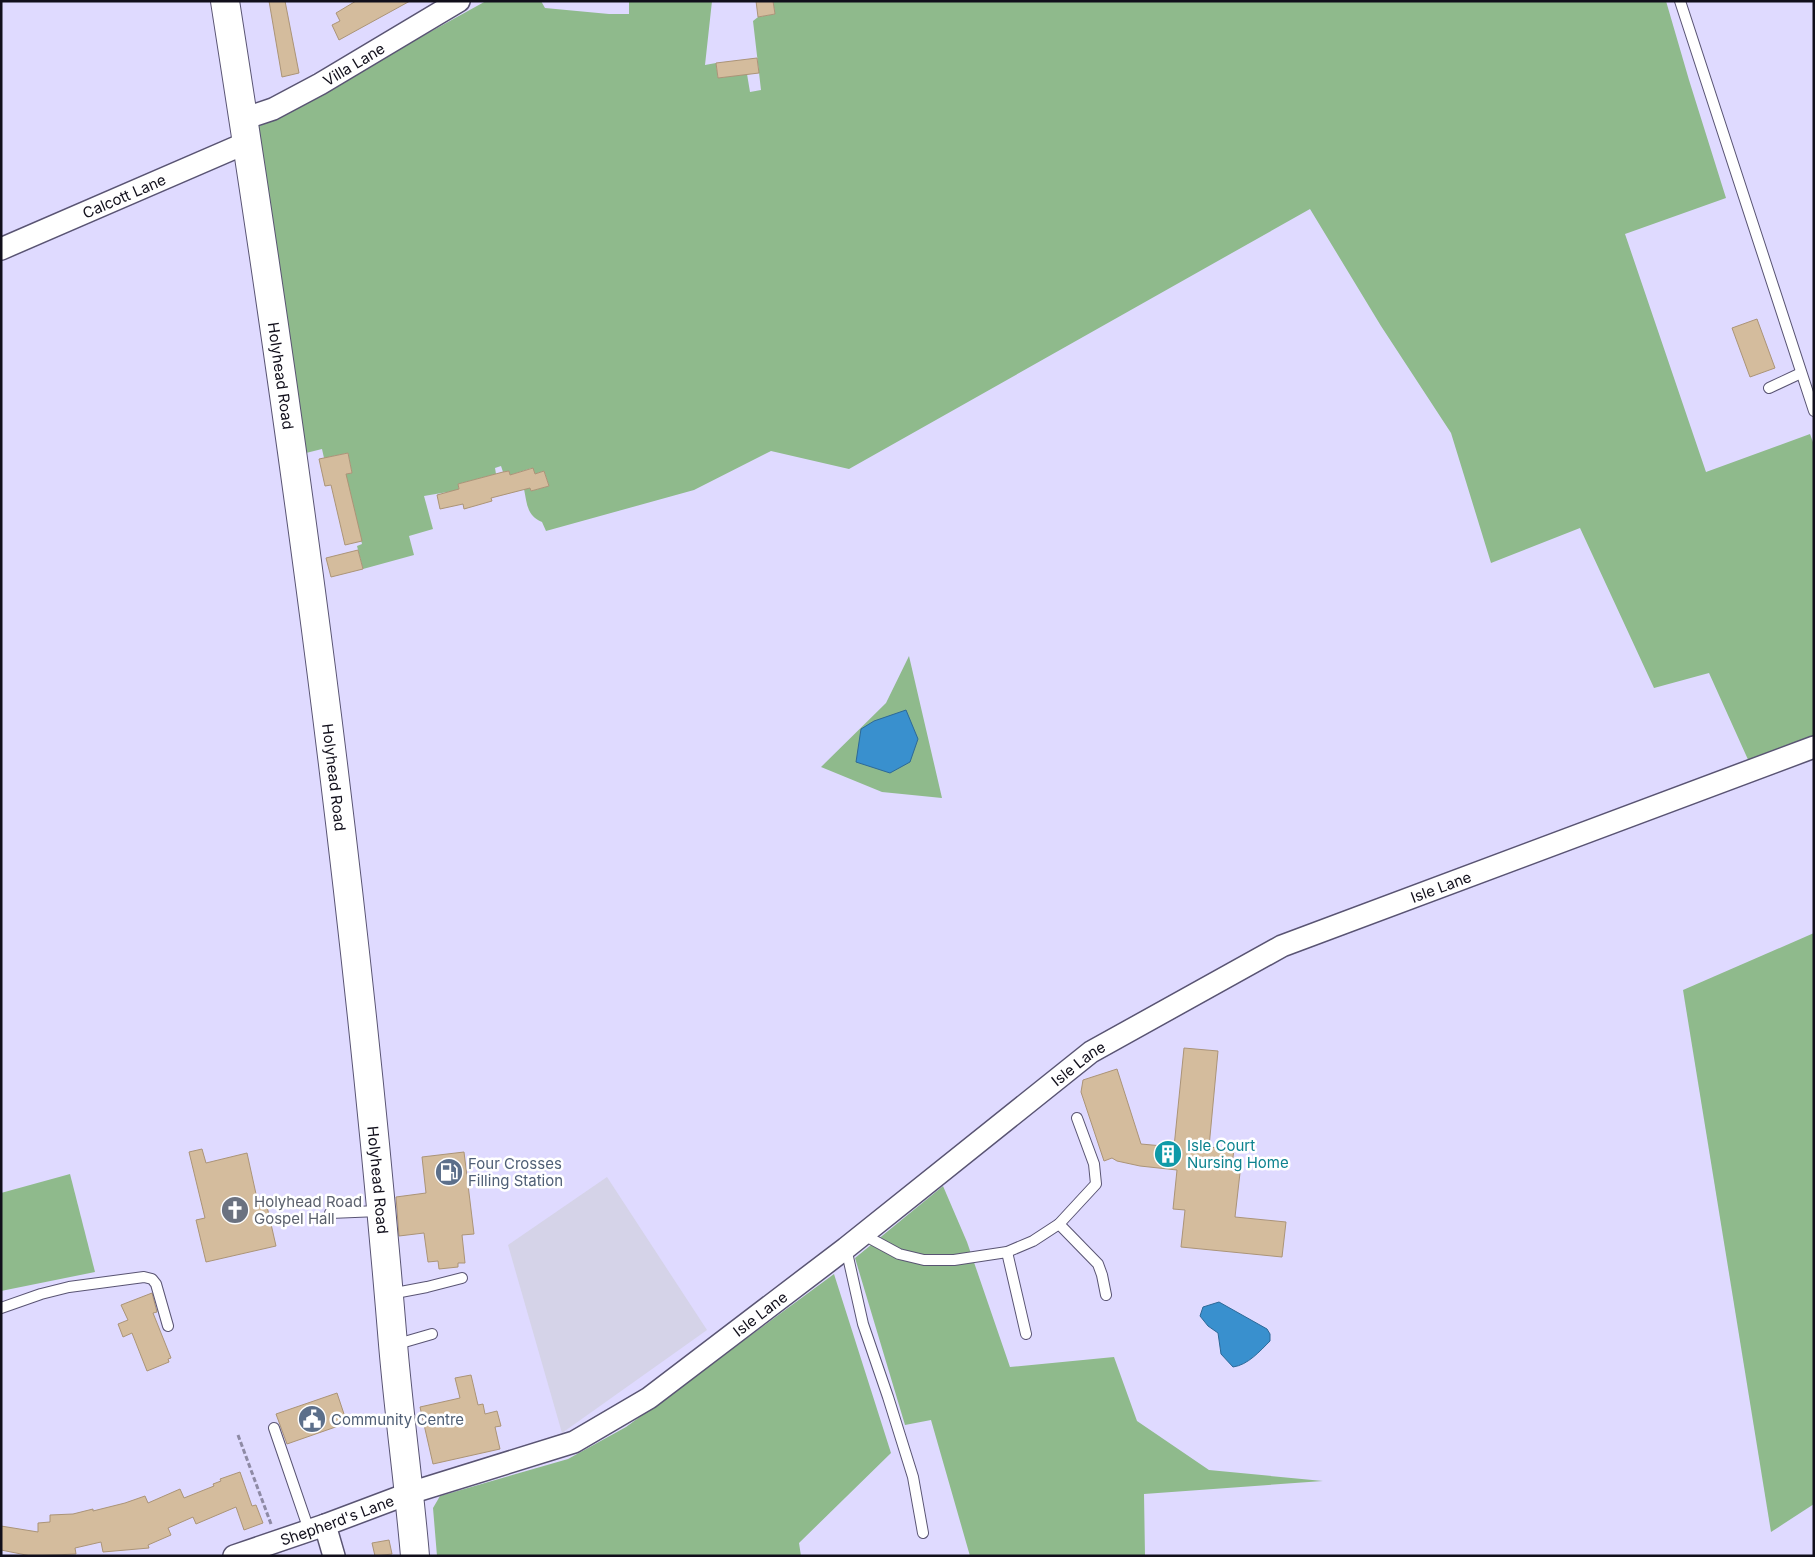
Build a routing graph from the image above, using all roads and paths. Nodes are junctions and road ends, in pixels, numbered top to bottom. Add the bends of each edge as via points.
1 (225, 1) edge
2 (459, 1) edge
3 (1680, 1) edge
4 (245, 131) junction
5 (1, 249) edge
6 (1801, 373) junction
7 (1769, 388) dead end
8 (1814, 411) edge
9 (1814, 747) edge
10 (1077, 1118) dead end
11 (382, 1210) junction
12 (330, 1213) dead end
13 (1058, 1224) junction
14 (862, 1234) junction
15 (846, 1248) junction
16 (1007, 1252) junction
17 (462, 1278) dead end
18 (390, 1294) junction
19 (1106, 1295) dead end
20 (1, 1308) edge
21 (168, 1326) dead end
22 (432, 1334) dead end
23 (1026, 1334) dead end
24 (394, 1346) junction
25 (274, 1428) dead end
26 (238, 1435) dead end
27 (410, 1494) junction
28 (317, 1528) junction
29 (923, 1533) dead end
30 (277, 1541) junction
31 (234, 1556) edge
32 (334, 1556) edge
33 (415, 1556) edge

1 - 4 main road, Holyhead Road
2 - 4 street, Villa Lane via 272,109
3 - 6 lane
4 - 5 street, Calcott Lane
4 - 11 main road, Holyhead Road via 311,589 342,835
6 - 7 lane
6 - 8 lane
9 - 14 street, Isle Lane via 1282,946 1091,1052
10 - 13 lane via 1094,1164 1096,1184
11 - 12 lane
11 - 18 main road, Holyhead Road
13 - 16 lane via 1033,1241
13 - 19 lane via 1098,1264
14 - 15 street, Isle Lane
14 - 16 lane via 900,1254 924,1260 954,1260
15 - 27 street, Isle Lane via 649,1398 574,1442
15 - 29 lane via 863,1324 913,1477
16 - 23 lane
17 - 18 lane
18 - 24 main road, Holyhead Road
20 - 21 lane via 69,1287 144,1277 156,1284
22 - 24 lane
24 - 27 main road, Holyhead Road
25 - 28 lane
26 - 30 path
27 - 28 street, Shepherd's Lane
27 - 33 main road, Holyhead Road
28 - 30 street, Shepherd's Lane
28 - 32 street
30 - 31 street, Shepherd's Lane

